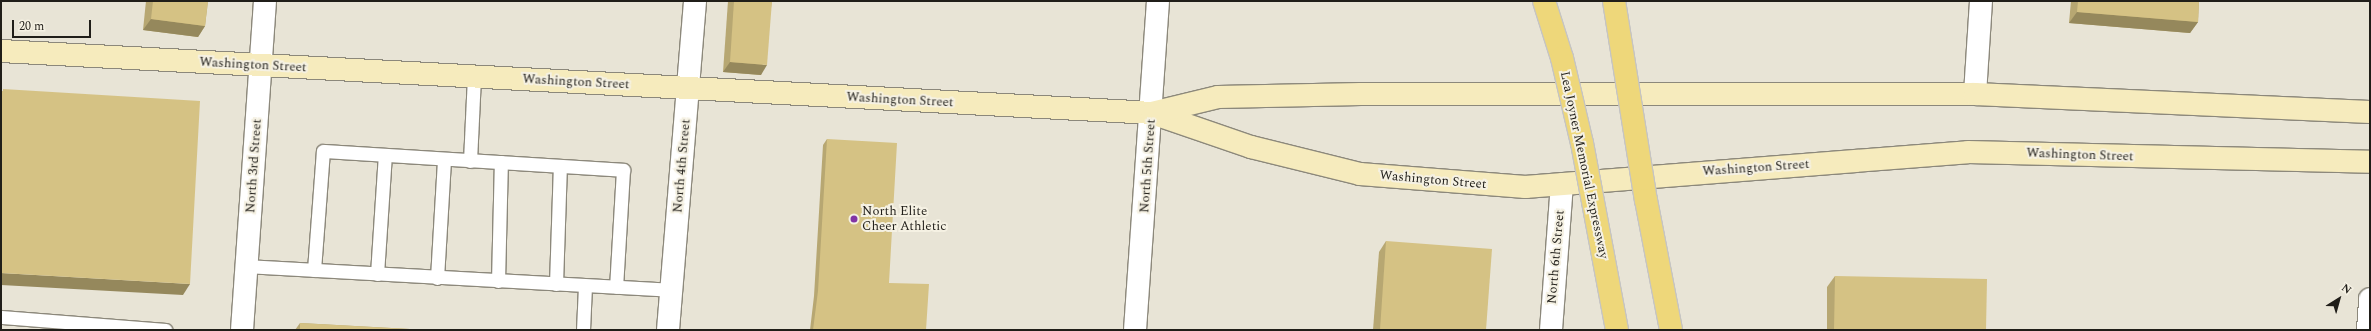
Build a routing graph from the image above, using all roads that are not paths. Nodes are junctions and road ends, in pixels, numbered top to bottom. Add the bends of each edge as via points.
1 (265, 1) edge
2 (695, 1) edge
3 (1158, 1) edge
4 (1544, 1) edge
5 (1614, 1) edge
6 (1981, 1) edge
7 (1, 51) edge
8 (260, 65) junction
9 (474, 76) junction
10 (688, 88) junction
11 (1975, 94) junction
12 (2370, 112) edge
13 (1152, 113) junction
14 (385, 155) junction
15 (444, 159) junction
16 (470, 161) junction
17 (501, 162) junction
18 (2370, 162) edge
19 (560, 166) junction
20 (1562, 184) junction
21 (247, 266) junction
22 (314, 270) junction
23 (377, 274) junction
24 (437, 278) junction
25 (498, 281) junction
26 (556, 284) junction
27 (585, 286) junction
28 (616, 287) junction
29 (672, 290) junction
30 (2370, 299) edge
31 (1, 317) edge
32 (39, 325) edge
33 (165, 330) edge
34 (242, 330) edge
35 (582, 330) edge
36 (668, 330) edge
37 (1135, 330) edge
38 (1551, 330) edge
39 (1617, 330) edge
40 (1671, 330) edge
41 (2368, 330) edge

1 - 8 street, North 3rd Street
2 - 10 street, North 4th Street
3 - 13 street, North 5th Street
4 - 39 main road, Lea Joyner Memorial Expressway, bridge via 1562,58 1582,143
5 - 40 main road, bridge via 1646,200
6 - 11 street
7 - 8 street, Washington Street
8 - 9 street, Washington Street
8 - 21 street, North 3rd Street
9 - 10 street, Washington Street
9 - 16 lane
10 - 13 street, Washington Street
10 - 29 street, North 4th Street
11 - 12 street, Washington Street
11 - 13 street, Washington Street via 1226,96
13 - 20 street, Washington Street via 1251,147 1360,174 1525,187
13 - 37 street, North 5th Street
14 - 15 lane
14 - 22 lane via 323,151
14 - 23 lane
15 - 16 lane
15 - 24 lane
16 - 17 lane
17 - 19 lane
17 - 25 lane
18 - 20 street, Washington Street via 1968,152
19 - 26 lane
19 - 28 lane via 623,170
20 - 38 street, North 6th Street
21 - 22 lane
21 - 34 street, North 3rd Street
22 - 23 lane
23 - 24 lane
24 - 25 lane
25 - 26 lane
26 - 27 lane
27 - 28 lane
27 - 35 lane
28 - 29 lane
29 - 36 street, North 4th Street
30 - 41 street
31 - 32 lane
32 - 33 lane

